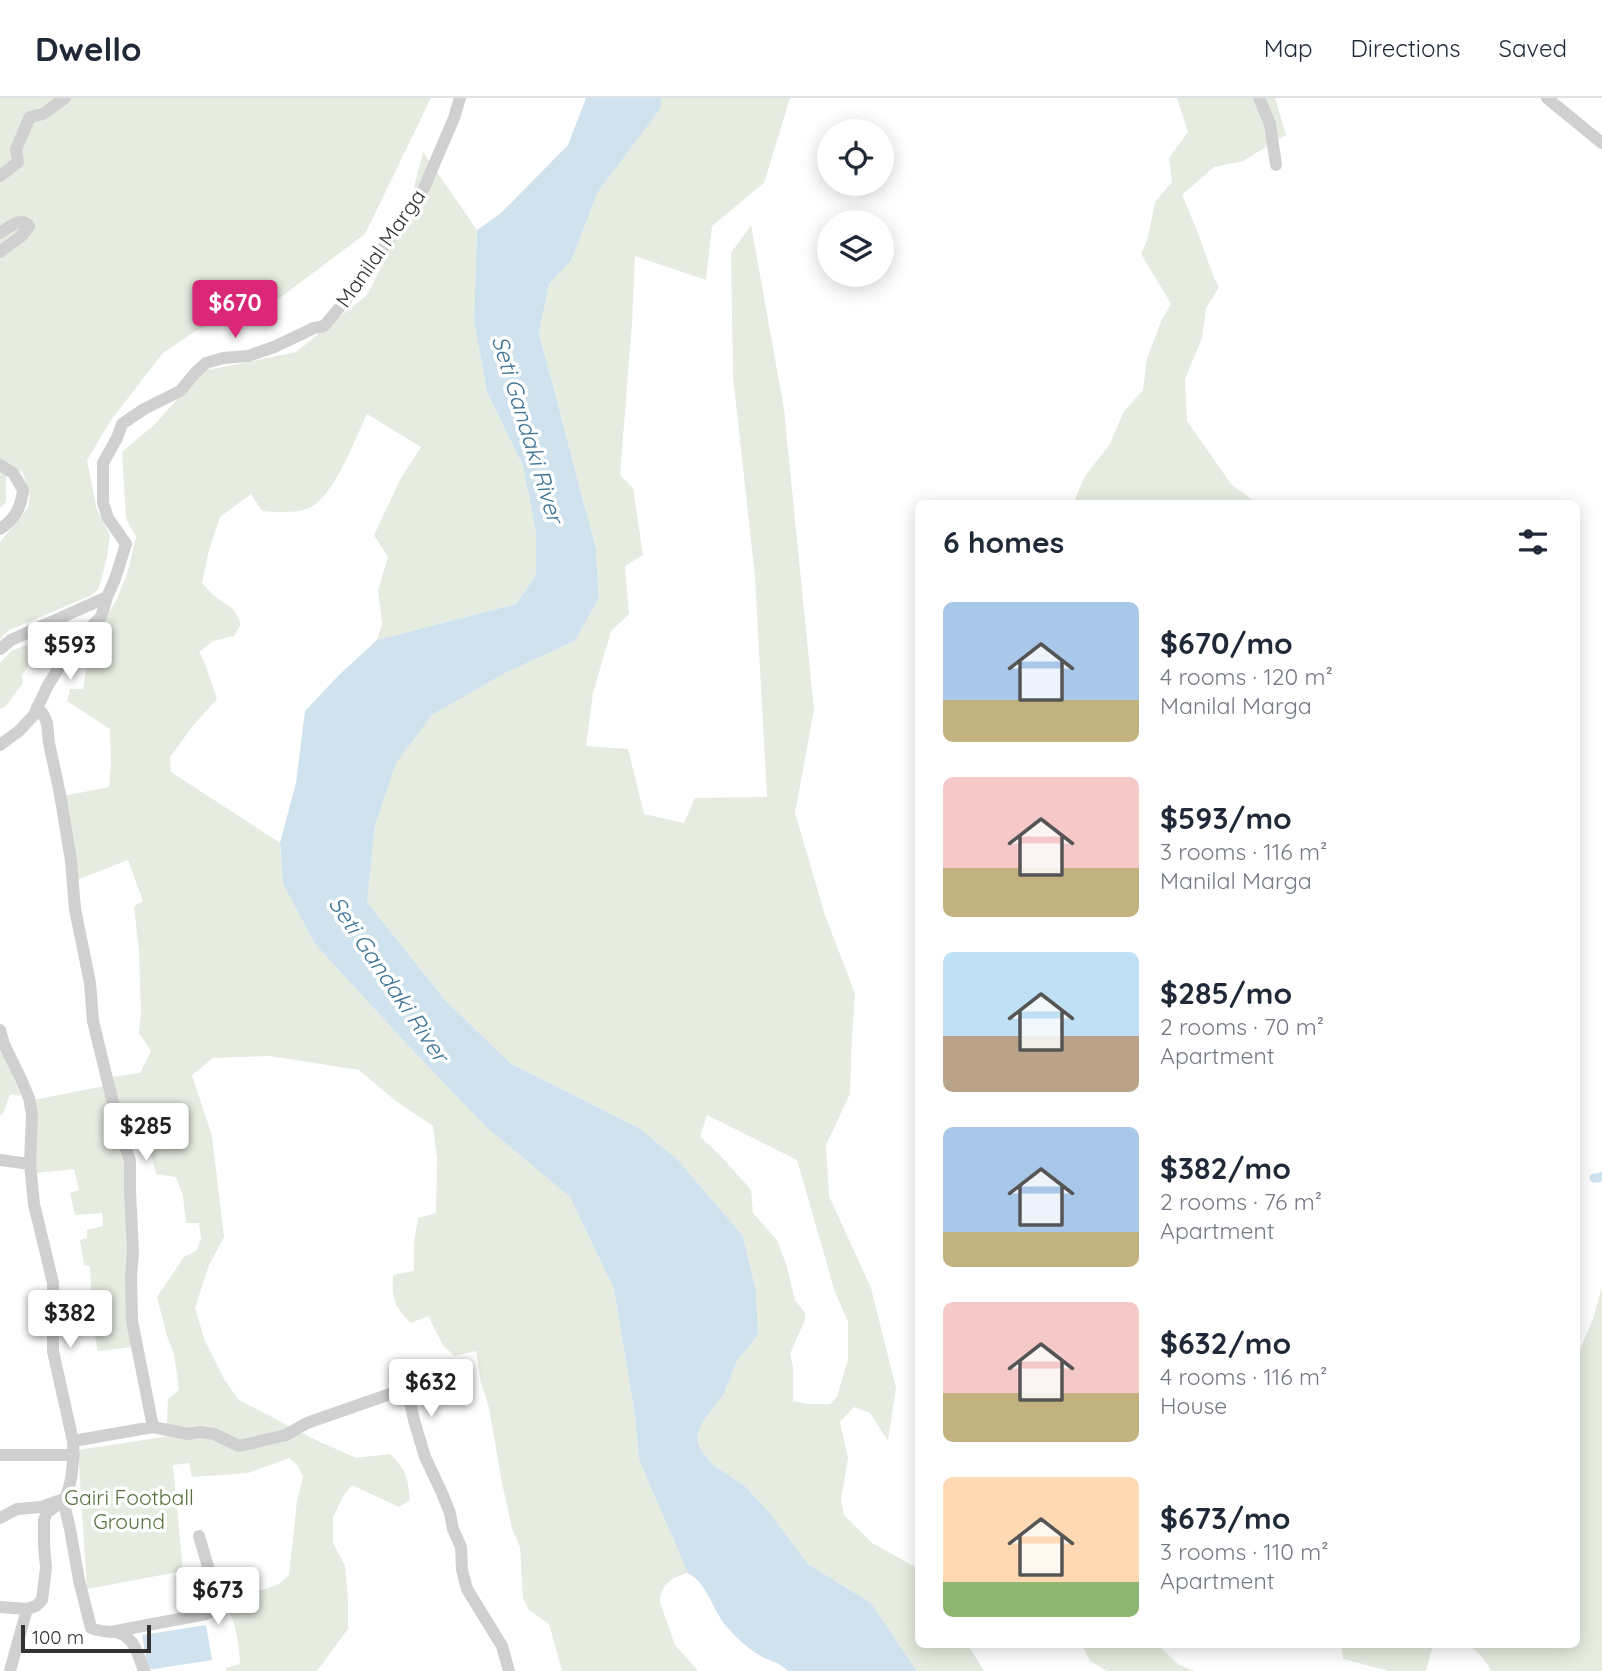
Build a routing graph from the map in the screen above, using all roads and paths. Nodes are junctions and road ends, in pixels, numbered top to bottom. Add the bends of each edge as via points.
1 (65, 98) edge
2 (460, 98) edge
3 (1259, 98) edge
4 (1547, 98) edge
5 (1602, 143) edge
6 (1276, 165) dead end
7 (0, 176) edge
8 (0, 233) edge
9 (0, 252) edge
10 (0, 465) edge
11 (0, 529) edge
12 (107, 597) junction
13 (0, 649) edge
14 (37, 707) junction
15 (0, 745) edge
16 (0, 1030) edge
17 (0, 1160) edge
18 (30, 1164) junction
19 (153, 1427) junction
20 (73, 1441) junction
21 (0, 1455) edge
22 (74, 1455) junction
23 (61, 1500) junction
24 (0, 1518) edge
25 (200, 1536) dead end
26 (0, 1607) edge
27 (27, 1609) junction
28 (113, 1632) junction
29 (10, 1671) edge
30 (145, 1671) edge
31 (509, 1671) edge

1 - 7 street via 43,114 30,117 16,149 18,162
2 - 12 street, Manilal Marga via 424,188 356,289 324,326 248,356 206,363 180,391 122,424 103,463 103,503 126,544
3 - 6 street via 1270,124
4 - 5 street
8 - 9 street via 18,222 29,226
10 - 11 street via 13,473 23,490 18,512
12 - 13 street via 10,640
12 - 14 street, Manilal Marga via 101,617 66,657
14 - 15 street, Manilal Marga via 19,731
14 - 19 street via 47,723 60,794 93,1021 130,1161 132,1321
16 - 18 street via 32,1114
17 - 18 street
18 - 20 street via 53,1283 53,1351
19 - 20 street
19 - 31 street via 215,1434 239,1446 286,1435 393,1393 409,1398 425,1457 461,1547 467,1589 502,1646
20 - 22 street
21 - 22 street
22 - 23 street via 69,1488
23 - 24 street via 16,1509
23 - 27 street via 44,1520 46,1568 41,1600
23 - 28 street via 91,1628
25 - 28 street via 217,1597 213,1611
26 - 27 street
27 - 29 street
28 - 30 street via 131,1640

